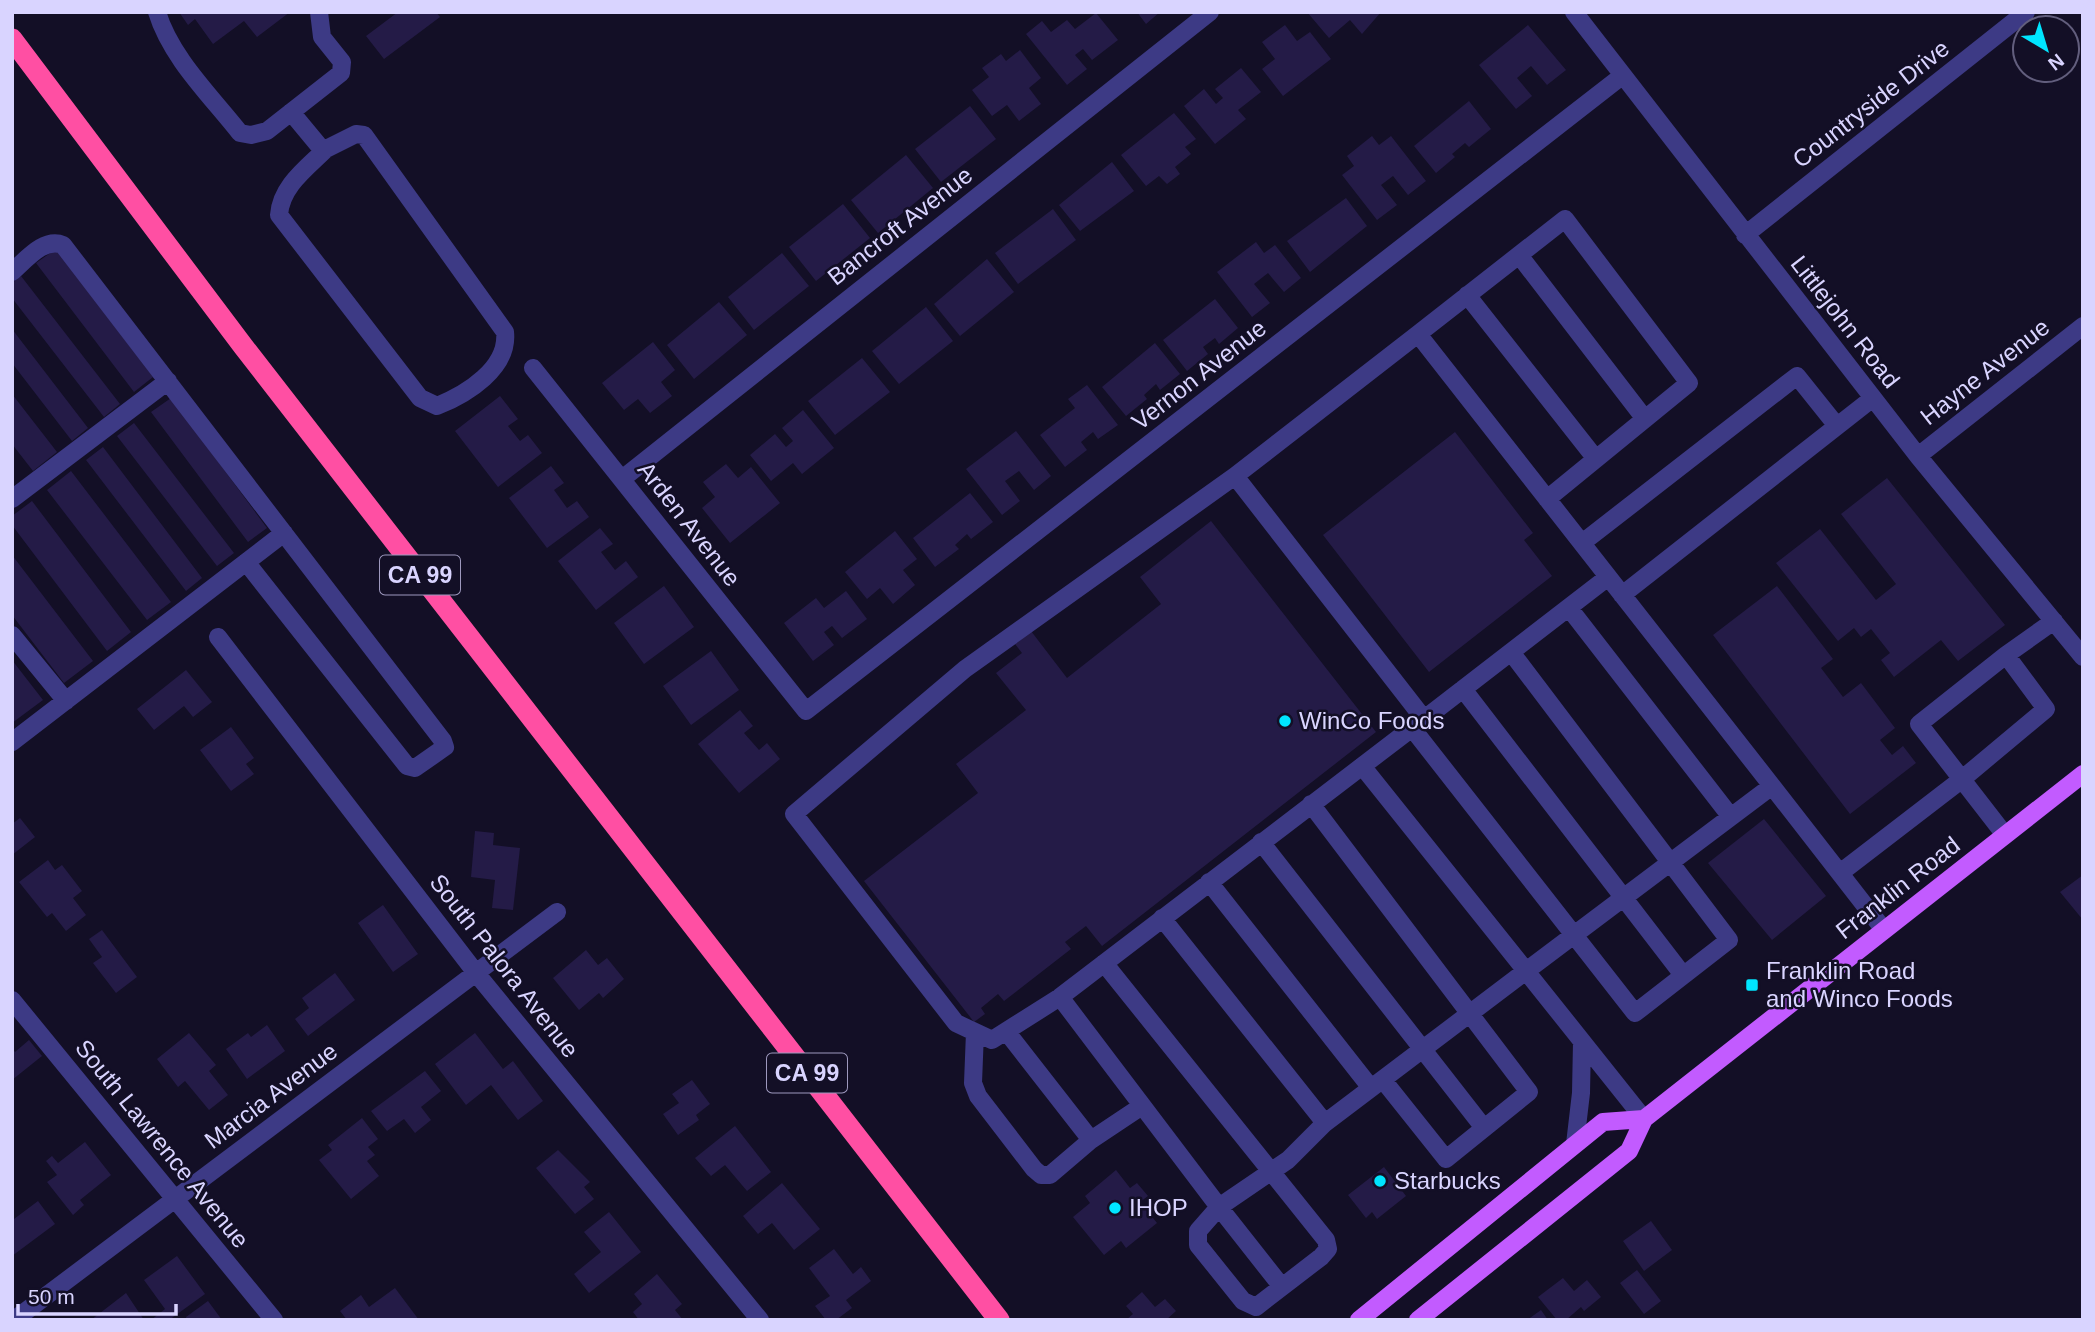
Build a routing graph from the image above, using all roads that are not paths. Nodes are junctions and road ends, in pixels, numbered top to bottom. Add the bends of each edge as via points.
1 (157, 12) edge
2 (319, 12) edge
3 (1210, 12) edge
4 (1574, 12) edge
5 (2026, 12) edge
6 (12, 39) edge
7 (1622, 76) junction
8 (291, 112) junction
9 (326, 149) junction
10 (1745, 235) junction
11 (1519, 255) junction
12 (12, 272) edge
13 (1467, 295) junction
14 (2083, 326) edge
15 (1418, 334) junction
16 (533, 368) dead end
17 (167, 381) junction
18 (1873, 398) junction
19 (1645, 419) junction
20 (1837, 426) junction
21 (1918, 456) junction
22 (1595, 460) junction
23 (1235, 476) junction
24 (622, 479) junction
25 (12, 499) edge
26 (1547, 499) junction
27 (284, 533) junction
28 (1582, 543) junction
29 (246, 562) junction
30 (1608, 577) junction
31 (1622, 595) junction
32 (1569, 608) junction
33 (2054, 621) junction
34 (12, 635) edge
35 (218, 637) dead end
36 (1511, 652) junction
37 (2006, 655) junction
38 (2083, 657) edge
39 (1463, 689) junction
40 (65, 701) junction
41 (806, 712) joint
42 (1418, 723) junction
43 (12, 742) edge
44 (1362, 766) junction
45 (2083, 774) edge
46 (1961, 780) junction
47 (1772, 786) junction
48 (1311, 804) junction
49 (1731, 817) junction
50 (2004, 835) junction
51 (1261, 842) junction
52 (1671, 862) junction
53 (1840, 873) junction
54 (1209, 883) junction
55 (1624, 897) junction
56 (557, 912) dead end
57 (1162, 918) junction
58 (1884, 930) junction
59 (1576, 933) junction
60 (1104, 963) junction
61 (1526, 971) junction
62 (476, 973) junction
63 (1683, 975) junction
64 (1060, 997) junction
65 (12, 999) edge
66 (1469, 1013) junction
67 (1006, 1031) junction
68 (975, 1032) junction
69 (1582, 1042) junction
70 (1422, 1050) junction
71 (1377, 1084) junction
72 (1142, 1106) junction
73 (1644, 1119) junction
74 (1325, 1123) junction
75 (1484, 1128) junction
76 (1091, 1140) junction
77 (1575, 1144) junction
78 (1269, 1172) junction
79 (175, 1199) junction
80 (1219, 1207) junction
81 (1282, 1287) junction
82 (14, 1320) edge
83 (274, 1320) edge
84 (760, 1320) edge
85 (999, 1320) edge
86 (1359, 1320) edge
87 (1418, 1320) edge

1 - 8 street via 164,33 240,133 267,131
2 - 8 street via 322,37 342,62 341,73
3 - 24 street, Bancroft Avenue
4 - 7 street, Littlejohn Road
5 - 10 street, Countryside Drive
6 - 85 highway, CA 99 via 243,346
7 - 10 street, Littlejohn Road
7 - 41 street, Vernon Avenue
8 - 9 street
9 - 9 street via 356,134 364,135 505,332 507,347 499,365 450,401 437,406 420,398 279,215 281,199 290,186
10 - 18 street, Littlejohn Road
11 - 13 street
11 - 19 street
11 - 19 street via 1564,219 1581,241 1689,383
12 - 17 street via 46,244 63,245
13 - 15 street
13 - 22 street
14 - 21 street, Hayne Avenue
15 - 23 street
15 - 26 street
16 - 24 street, Arden Avenue
17 - 25 street
17 - 27 street
18 - 20 street
18 - 21 street, Littlejohn Road
19 - 22 street
20 - 28 street via 1797,376
20 - 31 street
21 - 33 street, Littlejohn Road
22 - 26 street
23 - 42 street
23 - 68 street via 965,669 794,814 956,1023
24 - 41 street, Arden Avenue
26 - 28 street
27 - 29 street
27 - 29 street via 445,747 415,768 407,766
28 - 30 street
29 - 40 street
30 - 31 street
30 - 32 street
31 - 47 street
32 - 36 street
32 - 49 street
33 - 37 street
33 - 38 street, Littlejohn Road
34 - 40 street
35 - 62 street, South Palora Avenue
36 - 39 street
36 - 52 street
37 - 46 street via 2046,709
37 - 46 street via 1919,724
39 - 42 street
39 - 55 street
40 - 43 street
42 - 44 street
42 - 59 street
44 - 48 street
44 - 61 street
45 - 50 main road, Franklin Road
46 - 50 street
46 - 53 street
47 - 49 street
47 - 53 street
48 - 51 street
48 - 66 street
49 - 52 street
50 - 58 main road, Franklin Road
51 - 54 street
51 - 70 street
52 - 55 street
52 - 63 street via 1729,940
53 - 58 street
54 - 57 street
54 - 71 street
55 - 59 street
55 - 63 street
56 - 62 street, Marcia Avenue
57 - 60 street
57 - 74 street
58 - 73 main road, Franklin Road
59 - 61 street
59 - 63 street via 1635,1013
60 - 64 street
60 - 78 street
61 - 66 street
61 - 69 street
62 - 79 street, Marcia Avenue
62 - 84 street, South Palora Avenue
64 - 67 street
64 - 72 street
65 - 79 street, South Lawrence Avenue
66 - 70 street
66 - 75 street via 1529,1092
67 - 68 street via 992,1040
67 - 76 street
68 - 76 street via 973,1083 978,1096 1034,1169 1049,1175
69 - 73 street
69 - 77 street
70 - 71 street
70 - 75 street
71 - 74 street
71 - 75 street via 1446,1159
72 - 76 street
72 - 80 street
73 - 77 main road via 1603,1122
73 - 87 main road, Franklin Road via 1629,1151
74 - 78 street
77 - 86 main road
78 - 80 street
78 - 81 street via 1326,1240 1328,1249
79 - 82 street, Marcia Avenue
79 - 83 street, South Lawrence Avenue
80 - 81 street
80 - 81 street via 1198,1231 1198,1245 1243,1301 1256,1307

